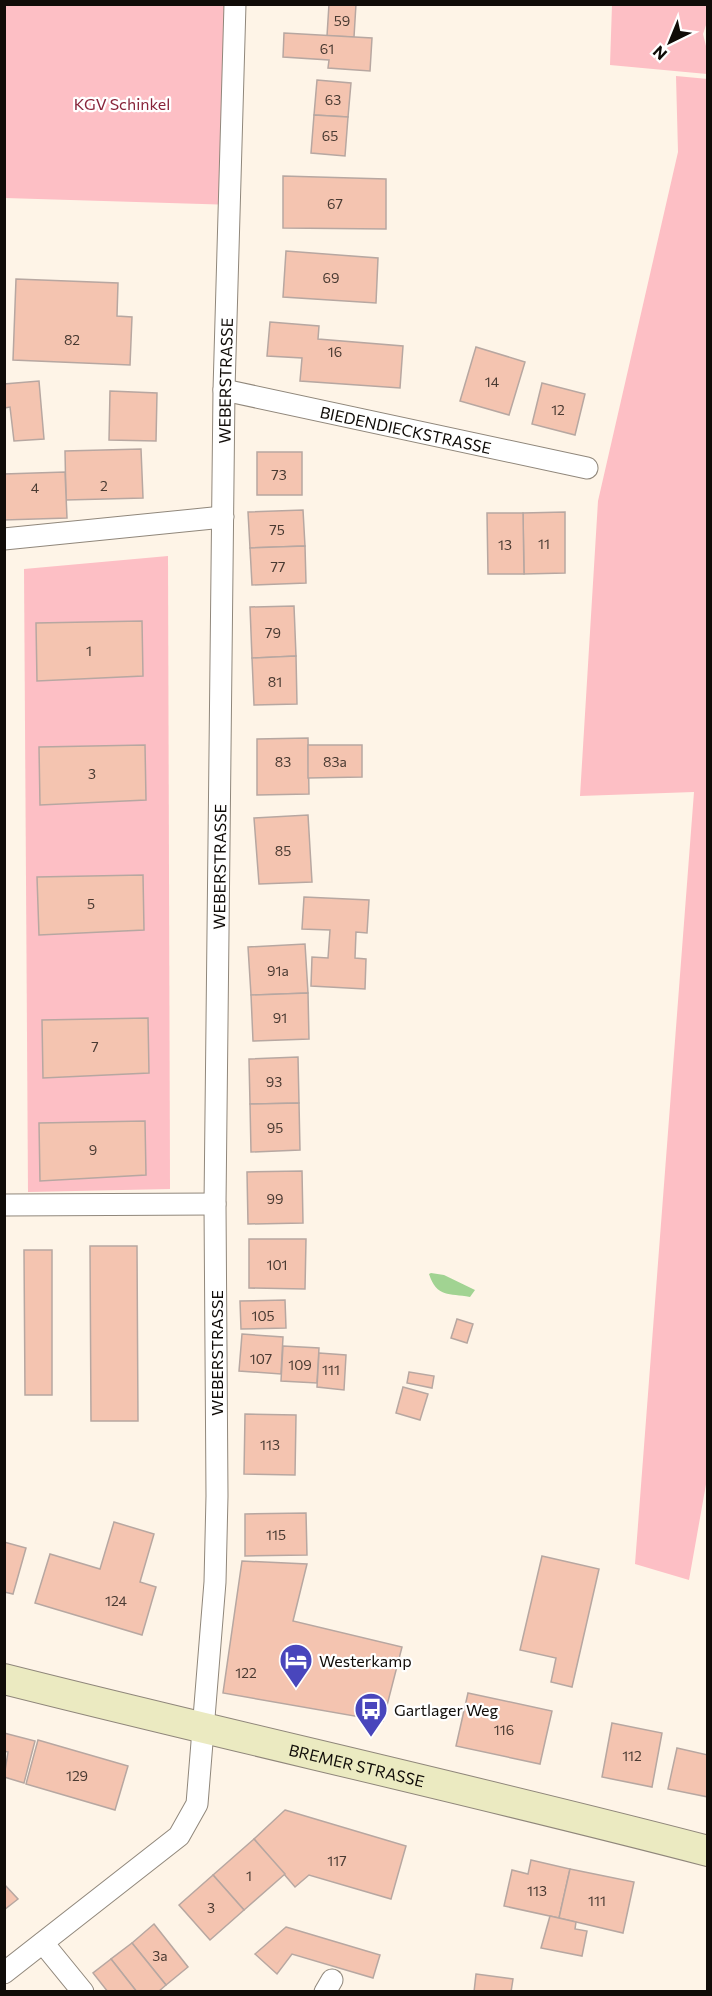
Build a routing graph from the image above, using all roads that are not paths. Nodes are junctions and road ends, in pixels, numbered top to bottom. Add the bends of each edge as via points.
1 (235, 4) edge
2 (224, 390) junction
3 (587, 468) dead end
4 (224, 517) junction
5 (4, 539) edge
6 (4, 1204) edge
7 (215, 1204) junction
8 (4, 1679) edge
9 (203, 1729) junction
10 (708, 1851) edge
11 (43, 1943) junction
12 (4, 1973) edge
13 (83, 1992) edge

1 - 2 street, WEBERSTRASSE
2 - 3 street, BIEDENDIECKSTRASSE
2 - 4 street, WEBERSTRASSE
4 - 5 street
4 - 7 street, WEBERSTRASSE
6 - 7 street
7 - 9 street, WEBERSTRASSE via 217,1496
8 - 9 main road, BREMER STRASSE
9 - 10 main road, BREMER STRASSE
9 - 11 street via 196,1804 179,1836
11 - 12 street
11 - 13 street

